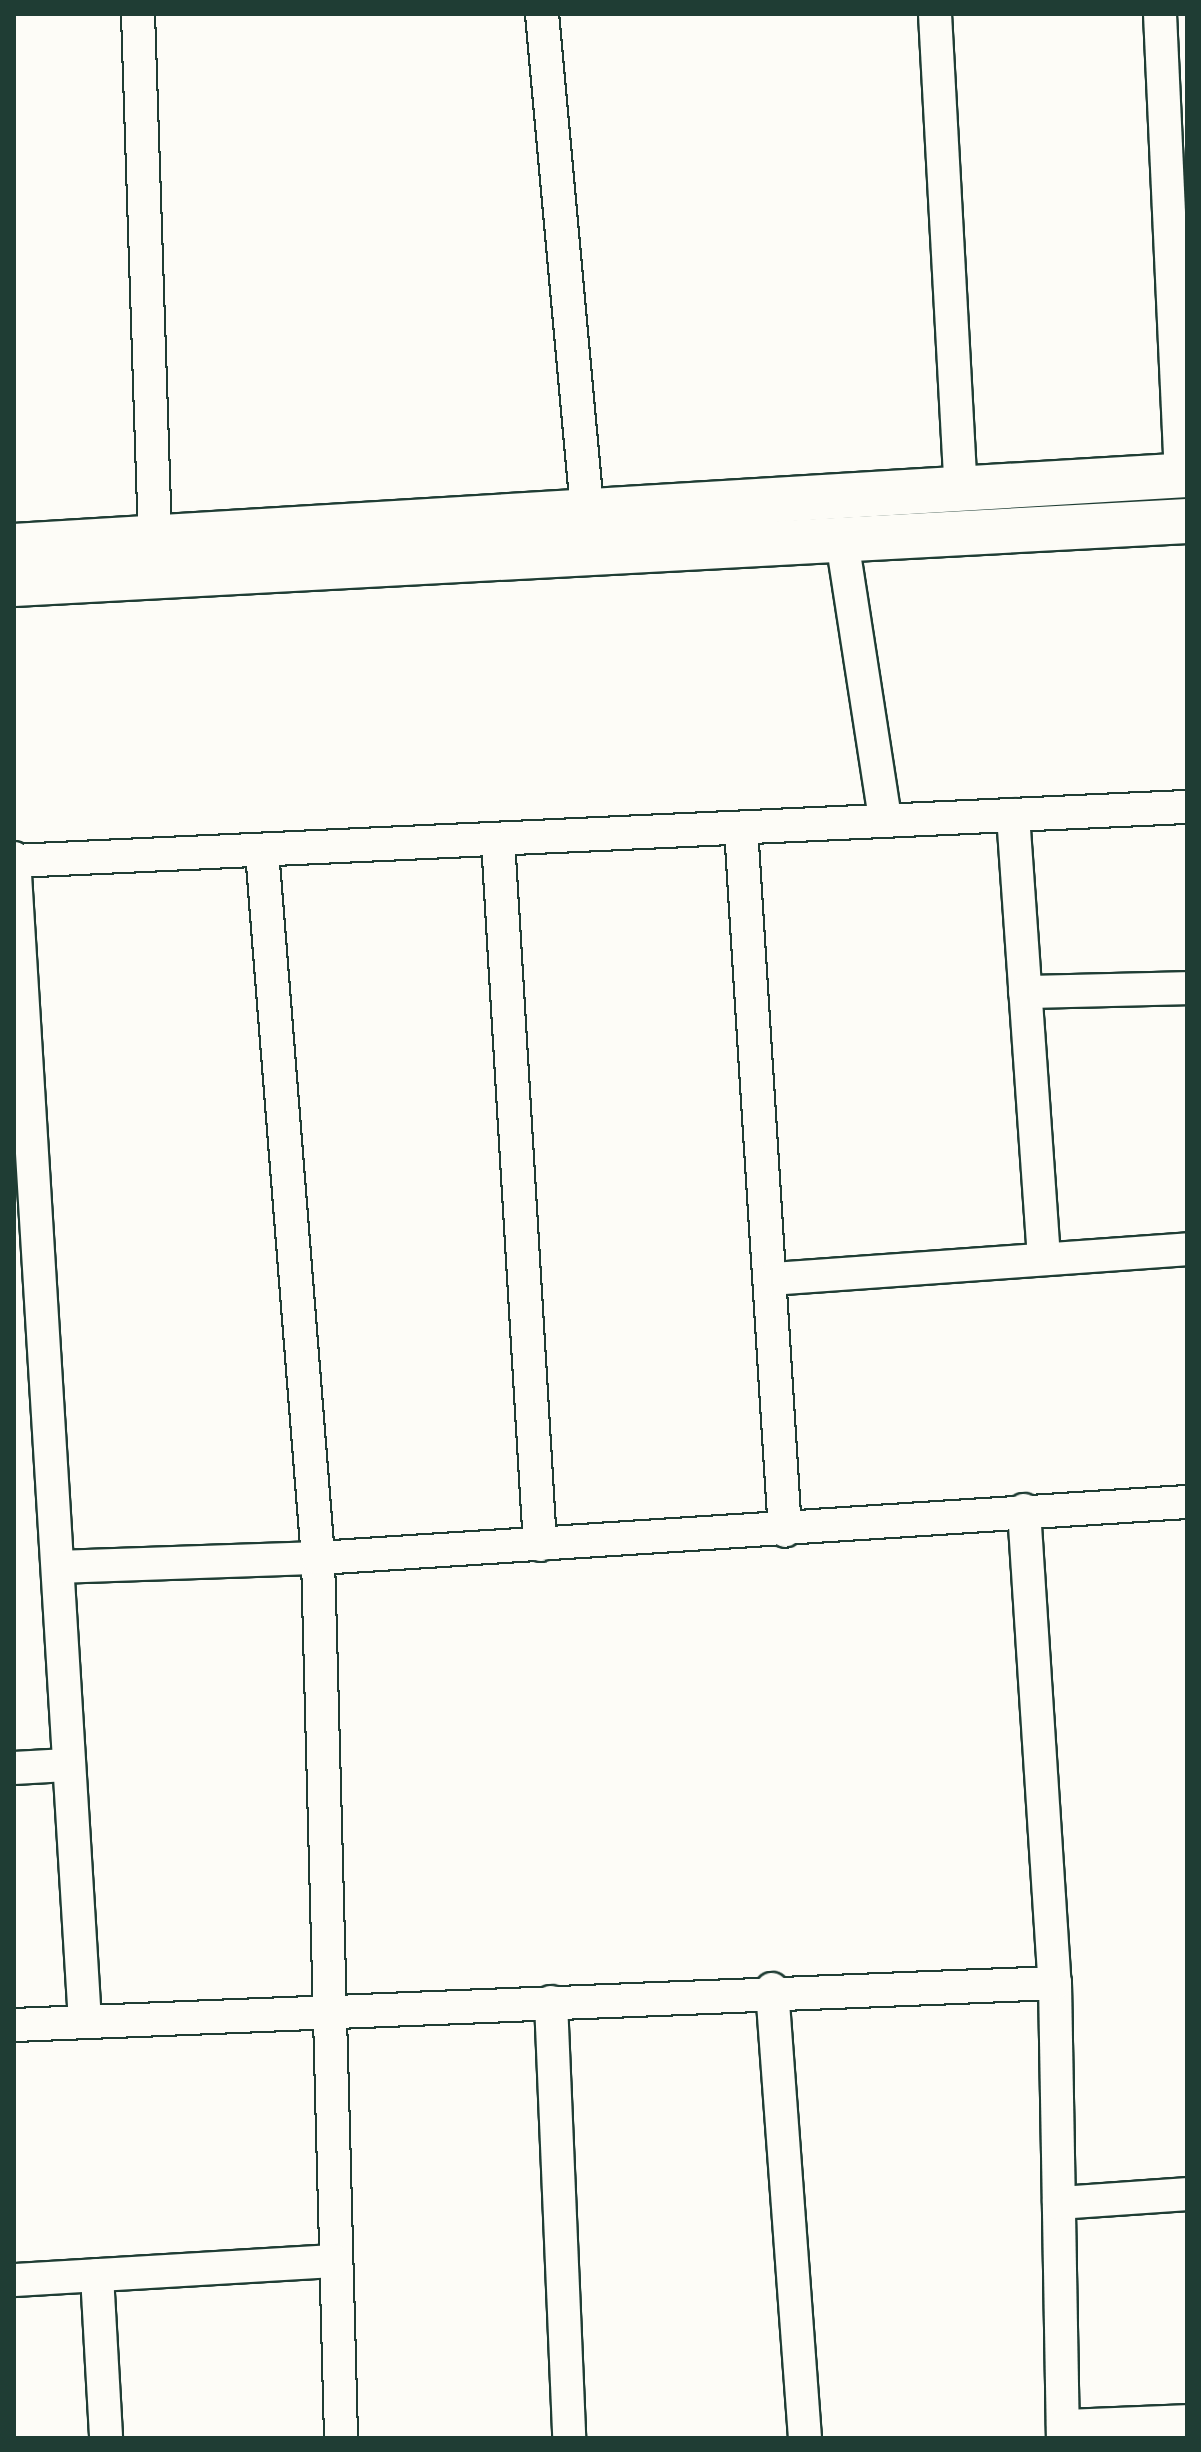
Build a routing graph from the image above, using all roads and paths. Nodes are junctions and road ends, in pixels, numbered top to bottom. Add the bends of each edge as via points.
1 (138, 14) edge
2 (542, 14) edge
3 (935, 14) edge
4 (1160, 14) edge
5 (1184, 475) edge
6 (961, 488) junction
7 (587, 506) junction
8 (1187, 521) edge
9 (841, 534) junction
10 (155, 538) junction
11 (14, 546) edge
12 (14, 584) edge
13 (1187, 807) edge
14 (1013, 815) junction
15 (885, 819) junction
16 (741, 828) junction
17 (498, 840) junction
18 (262, 851) junction
19 (14, 860) edge
20 (1187, 988) edge
21 (1025, 992) junction
22 (19, 1098) edge
23 (1187, 1249) edge
24 (1044, 1257) junction
25 (772, 1279) junction
26 (26, 1335) edge
27 (1187, 1502) edge
28 (1024, 1510) junction
29 (785, 1531) junction
30 (540, 1545) junction
31 (318, 1558) junction
32 (58, 1567) junction
33 (67, 1765) junction
34 (14, 1768) edge
35 (1055, 1983) junction
36 (772, 1989) junction
37 (551, 2002) junction
38 (329, 2008) junction
39 (85, 2021) junction
40 (14, 2025) edge
41 (1187, 2194) edge
42 (1059, 2203) junction
43 (334, 2261) junction
44 (97, 2275) junction
45 (14, 2280) edge
46 (1187, 2421) edge
47 (1063, 2432) edge
48 (106, 2438) edge
49 (341, 2438) edge
50 (569, 2438) edge
51 (805, 2438) edge

1 - 10 street
2 - 7 street
3 - 6 street
4 - 5 street
5 - 6 street
6 - 7 street
7 - 10 street
8 - 9 street
9 - 12 street
9 - 15 street
10 - 11 street
13 - 14 street
14 - 15 street
14 - 21 street
15 - 16 street
16 - 17 street
16 - 25 street
17 - 18 street
17 - 30 street
18 - 19 street
18 - 31 street
19 - 22 street
20 - 21 street
21 - 24 street
22 - 26 street
23 - 24 street
24 - 25 street
25 - 29 street
26 - 32 street
27 - 28 street
28 - 29 street
28 - 35 street
29 - 30 street
30 - 31 street
31 - 32 street
31 - 38 street
32 - 33 street
33 - 34 street
33 - 39 street
35 - 36 street
35 - 42 street
36 - 37 street
36 - 51 street
37 - 38 street
37 - 50 street
38 - 39 street
38 - 43 street
39 - 40 street
41 - 42 street
42 - 47 street
43 - 44 street
43 - 49 street
44 - 45 street
44 - 48 street
46 - 47 street

